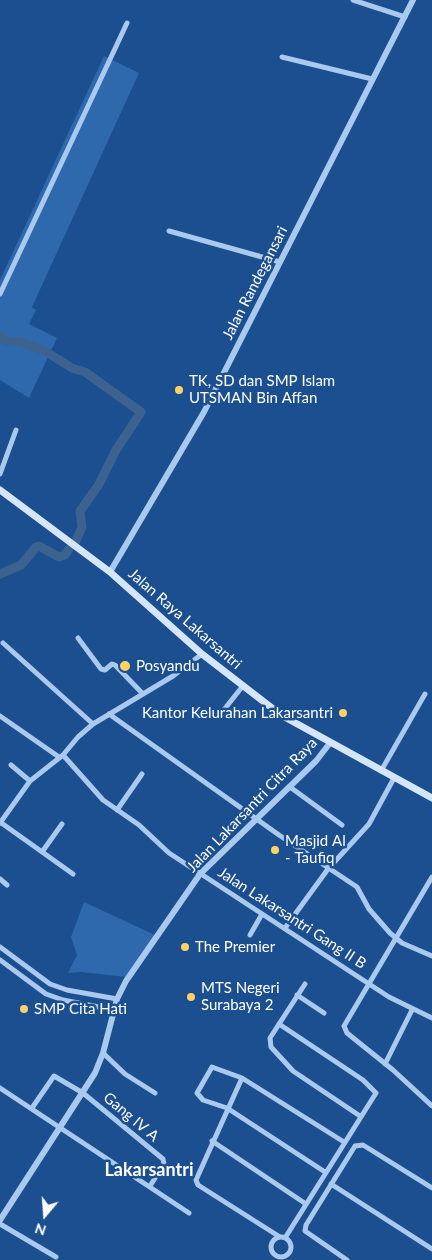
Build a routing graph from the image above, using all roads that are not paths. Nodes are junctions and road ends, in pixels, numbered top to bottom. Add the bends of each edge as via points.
1 (353, 0) edge
2 (413, 0) edge
3 (405, 17) junction
4 (127, 23) dead end
5 (282, 57) dead end
6 (372, 79) junction
7 (169, 231) dead end
8 (280, 262) junction
9 (0, 294) edge
10 (16, 430) dead end
11 (0, 474) edge
12 (0, 490) edge
13 (110, 572) junction
14 (78, 638) dead end
15 (3, 644) dead end
16 (202, 654) junction
17 (242, 687) junction
18 (143, 694) junction
19 (425, 694) dead end
20 (109, 714) junction
21 (0, 716) edge
22 (219, 716) dead end
23 (92, 724) junction
24 (330, 743) junction
25 (61, 756) junction
26 (11, 765) dead end
27 (381, 771) junction
28 (142, 774) dead end
29 (394, 778) junction
30 (30, 781) junction
31 (290, 787) junction
32 (432, 798) edge
33 (117, 810) junction
34 (256, 818) junction
35 (0, 822) edge
36 (62, 824) dead end
37 (342, 825) dead end
38 (42, 852) junction
39 (328, 869) junction
40 (72, 874) dead end
41 (200, 874) junction
42 (432, 877) edge
43 (0, 879) edge
44 (7, 885) dead end
45 (262, 914) junction
46 (286, 928) junction
47 (250, 935) dead end
48 (396, 939) junction
49 (0, 947) edge
50 (6, 952) junction
51 (432, 956) edge
52 (0, 959) edge
53 (305, 984) dead end
54 (370, 984) junction
55 (297, 995) junction
56 (117, 999) junction
57 (114, 1010) junction
58 (412, 1010) junction
59 (324, 1014) dead end
60 (432, 1018) edge
61 (279, 1024) junction
62 (103, 1053) junction
63 (385, 1064) junction
64 (242, 1078) junction
65 (0, 1088) edge
66 (83, 1093) junction
67 (155, 1093) dead end
68 (432, 1106) edge
69 (32, 1108) junction
70 (227, 1108) junction
71 (360, 1116) junction
72 (58, 1127) junction
73 (212, 1141) junction
74 (344, 1142) junction
75 (325, 1172) junction
76 (330, 1184) junction
77 (150, 1186) junction
78 (432, 1188) edge
79 (306, 1204) junction
80 (189, 1213) dead end
81 (0, 1220) edge
82 (0, 1224) edge
83 (282, 1238) junction
84 (432, 1249) edge
85 (56, 1257) dead end
86 (277, 1258) edge
87 (347, 1260) edge

1 - 3 street
2 - 3 street, Jalan Randegansari
3 - 6 street, Jalan Randegansari
4 - 9 street
5 - 6 street
6 - 8 street, Jalan Randegansari
7 - 8 street
8 - 13 street, Jalan Randegansari via 204,412
10 - 11 street
12 - 13 main road, Jalan Raya Lakarsantri
13 - 16 main road, Jalan Raya Lakarsantri
14 - 18 street via 100,669 116,665
15 - 23 street
16 - 17 main road, Jalan Raya Lakarsantri
16 - 18 street
17 - 22 street
17 - 24 main road, Jalan Raya Lakarsantri via 281,715
18 - 20 street
19 - 27 street
20 - 23 street
20 - 34 street
21 - 25 street, Jalan Lakarsantri Gang II B
23 - 25 street
24 - 27 main road, Jalan Raya Lakarsantri
24 - 31 street, Jalan Lakarsantri Citra Raya
25 - 30 street
25 - 33 street, Jalan Lakarsantri Gang II B via 103,800
26 - 30 street
27 - 29 main road, Jalan Raya Lakarsantri
28 - 33 street
29 - 32 main road, Jalan Raya Lakarsantri
29 - 39 street via 369,824
30 - 35 street
31 - 34 street, Jalan Lakarsantri Citra Raya
31 - 37 street
33 - 41 street, Jalan Lakarsantri Gang II B via 139,825 169,854
34 - 39 street
34 - 41 street, Jalan Lakarsantri Citra Raya
35 - 38 street
36 - 38 street
38 - 40 street
39 - 46 street
39 - 48 street via 357,887 370,909
41 - 45 street, Jalan Lakarsantri Gang II B
41 - 56 street, Jalan Lakarsantri Citra Raya
42 - 48 street
43 - 44 street
45 - 46 street, Jalan Lakarsantri Gang II B
45 - 47 street
46 - 54 street, Jalan Lakarsantri Gang II B
48 - 51 street
48 - 54 street
49 - 50 street
50 - 52 street
50 - 56 street via 50,984
52 - 57 street via 46,994
53 - 55 street
54 - 58 street, Jalan Lakarsantri Gang II B
54 - 63 street via 344,1030
55 - 59 street
55 - 61 street
56 - 57 street, Jalan Lakarsantri Citra Raya
57 - 62 street, Jalan Lakarsantri Citra Raya
58 - 60 street, Jalan Lakarsantri Gang II B
58 - 63 street
61 - 71 street via 270,1043 282,1061
61 - 71 street via 376,1092
62 - 66 street, Jalan Lakarsantri Citra Raya
62 - 67 street via 125,1074
63 - 68 street
64 - 70 street
64 - 70 street via 214,1067 209,1069 203,1080 197,1093 199,1097
64 - 74 street
65 - 69 street
66 - 69 street via 54,1076
66 - 72 street, Jalan Lakarsantri Citra Raya
66 - 77 street, Gang IV A via 163,1159 164,1164
69 - 72 street
70 - 73 street
70 - 75 street
71 - 74 street
72 - 77 street
72 - 81 street, Jalan Lakarsantri Citra Raya
73 - 79 street
73 - 83 street via 196,1180 198,1186
74 - 75 street
75 - 79 street
76 - 78 street via 358,1144
76 - 84 street
76 - 87 street via 305,1231
77 - 80 street
79 - 83 street
82 - 85 street
83 - 86 street via 271,1243 270,1250
83 - 86 street via 290,1244 291,1251 287,1256

